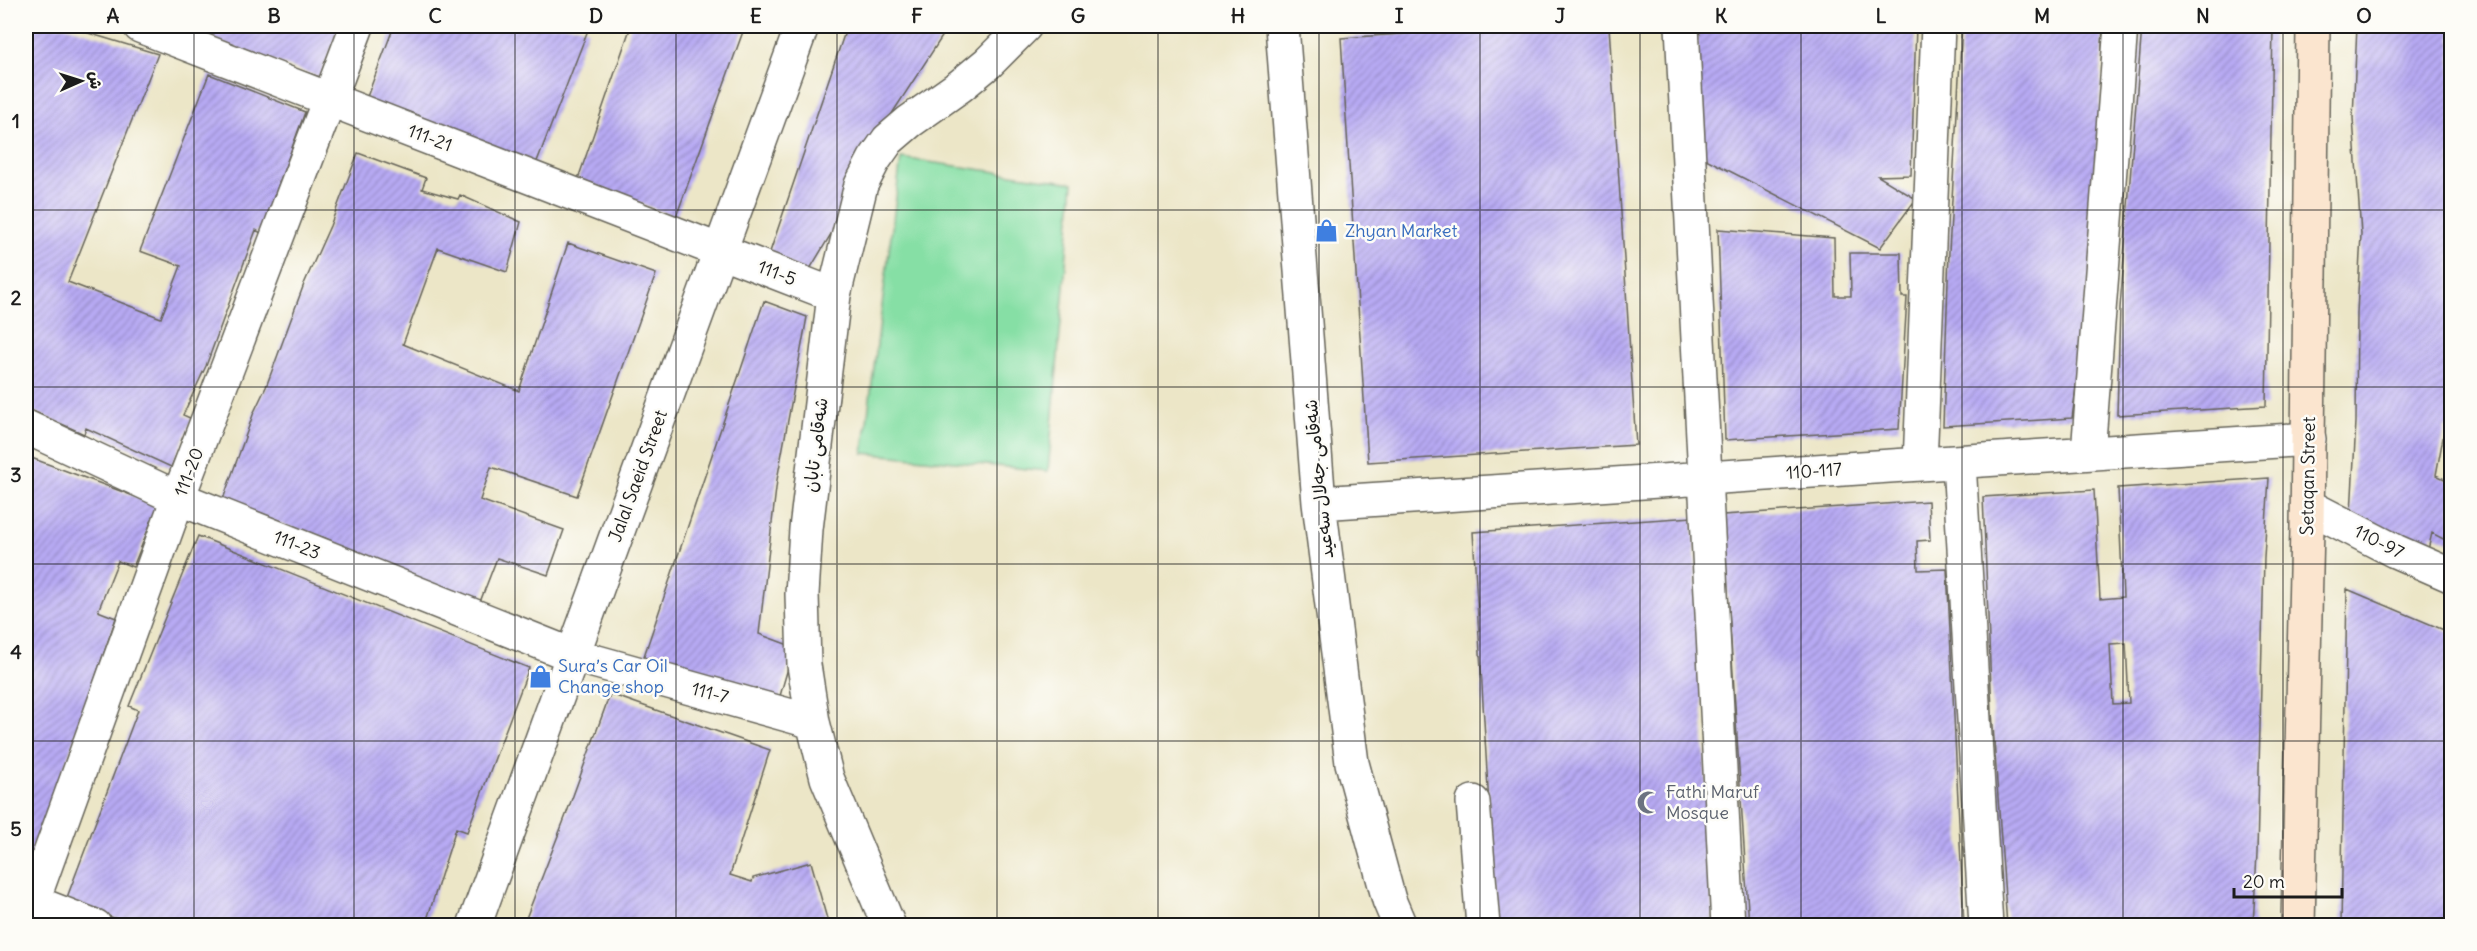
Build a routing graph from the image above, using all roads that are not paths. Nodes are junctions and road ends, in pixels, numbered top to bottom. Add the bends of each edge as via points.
1 (140, 26) edge
2 (357, 26) edge
3 (802, 26) edge
4 (1025, 26) edge
5 (1282, 26) edge
6 (1682, 26) edge
7 (1938, 26) edge
8 (2121, 26) edge
9 (2313, 26) edge
10 (330, 99) junction
11 (720, 250) junction
12 (834, 295) junction
13 (26, 427) edge
14 (2309, 440) junction
15 (2088, 453) junction
16 (1959, 462) junction
17 (1920, 464) junction
18 (1706, 478) junction
19 (178, 498) junction
20 (1319, 502) junction
21 (2307, 506) junction
22 (2451, 576) edge
23 (572, 655) junction
24 (813, 722) junction
25 (1473, 802) dead end
26 (28, 907) edge
27 (95, 926) edge
28 (474, 926) edge
29 (888, 926) edge
30 (1400, 926) edge
31 (1483, 926) edge
32 (1728, 926) edge
33 (1986, 926) edge
34 (2298, 926) edge

1 - 10 street, 111-21
2 - 10 street, 111-20
3 - 11 street, Jalal Saeid Street
4 - 12 street, شەقامی تابان via 988,63 888,140 861,185
5 - 20 street, شەقامی جەلال سەعید
6 - 18 street
7 - 17 street
8 - 15 street
9 - 14 main road, Setaqan Street
10 - 11 street, 111-21
10 - 19 street, 111-20
11 - 12 street, 111-5
11 - 23 street, Jalal Saeid Street
12 - 24 street, شەقامی تابان via 802,594 804,665
13 - 19 street, 111-23
14 - 15 street, 110-117
14 - 21 main road, Setaqan Street
15 - 16 street, 110-117
16 - 17 street, 110-117
16 - 33 street
17 - 18 street, 110-117
18 - 20 street, 110-117
18 - 32 street
19 - 23 street, 111-23
19 - 26 street, 111-20
20 - 30 street, شەقامی جەلال سەعید via 1352,763 1389,900
21 - 22 street, 110-97
21 - 34 main road, Setaqan Street
23 - 24 street, 111-7
23 - 28 street, Jalal Saeid Street
24 - 29 street, شەقامی تابان via 827,778
25 - 31 street
26 - 27 street

